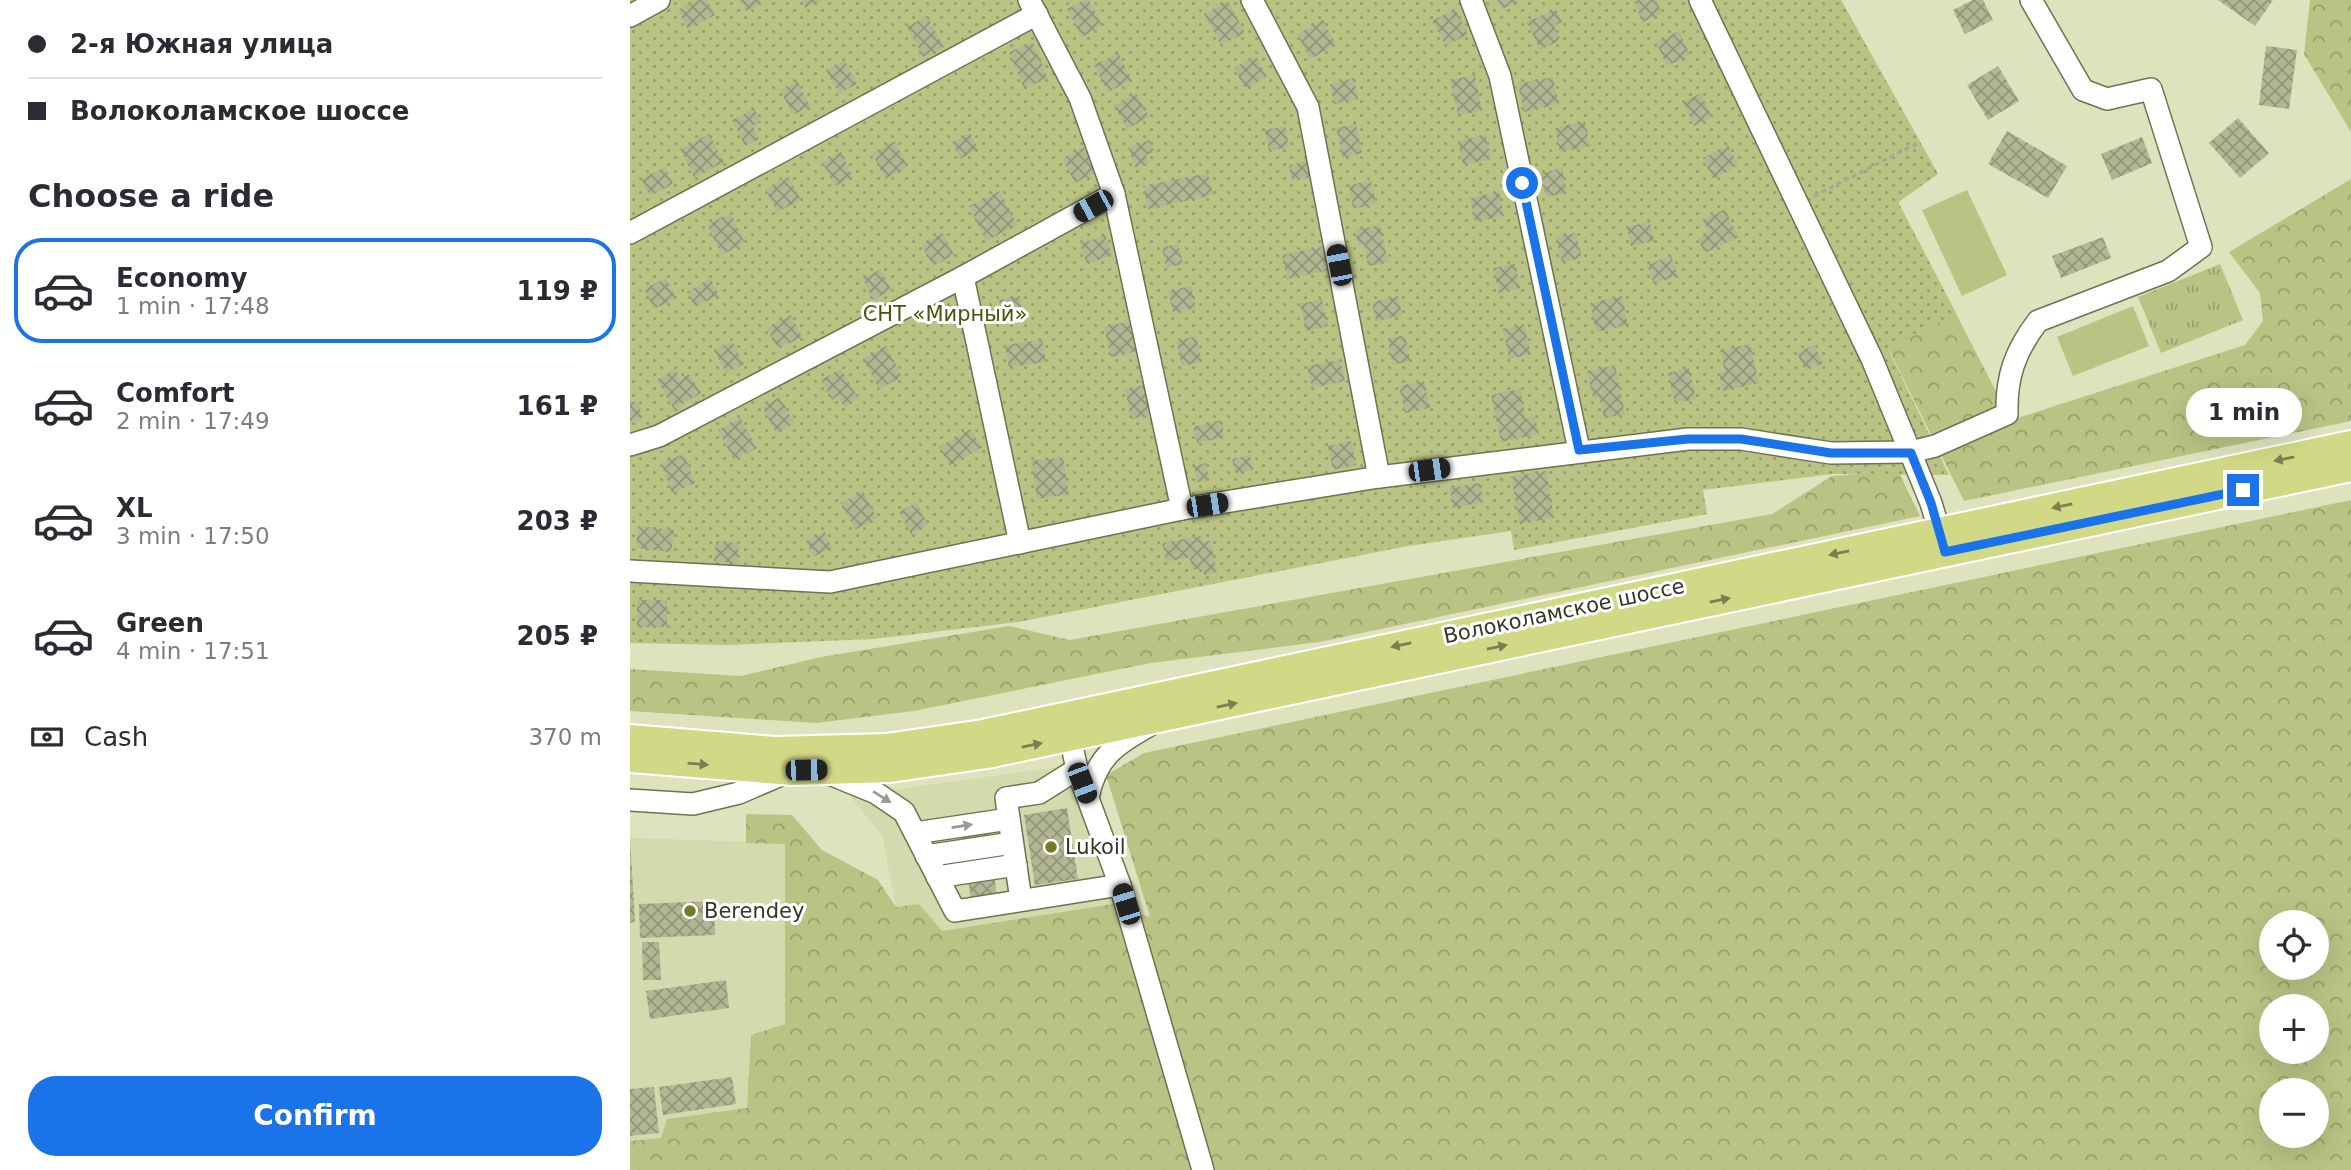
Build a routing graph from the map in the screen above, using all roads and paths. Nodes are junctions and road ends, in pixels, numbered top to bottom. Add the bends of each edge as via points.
1 (659, 0) edge
2 (1252, 0) edge
3 (1471, 0) edge
4 (1700, 0) edge
5 (2031, 0) edge
6 (1033, 7) edge
7 (630, 16) edge
8 (1920, 142) dead end
9 (1114, 194) junction
10 (1800, 204) junction
11 (630, 233) edge
12 (963, 277) junction
13 (630, 444) edge
14 (2351, 445) edge
15 (1579, 450) junction
16 (1911, 453) junction
17 (2351, 467) edge
18 (1379, 477) junction
19 (1182, 509) junction
20 (1943, 542) junction
21 (1020, 543) junction
22 (630, 571) edge
23 (1160, 719) junction
24 (1068, 727) junction
25 (630, 739) edge
26 (630, 758) edge
27 (781, 764) junction
28 (1077, 769) junction
29 (820, 770) junction
30 (1088, 797) junction
31 (630, 800) edge
32 (1009, 819) junction
33 (915, 834) junction
34 (1013, 843) junction
35 (926, 856) junction
36 (1016, 865) junction
37 (937, 877) junction
38 (1120, 885) junction
39 (1020, 894) junction
40 (1203, 1170) edge

1 - 7 street
2 - 18 street via 1308,107
3 - 15 street via 1500,76
4 - 10 street
5 - 16 street via 2083,90 2107,99 2151,89 2201,247 2168,271 2038,321 2024,339 2006,383 2007,414
6 - 9 street via 1080,98
6 - 11 street
8 - 10 path
9 - 12 street
9 - 19 street
10 - 16 street
12 - 13 street via 659,436
12 - 21 street
14 -> 20 main road, Волоколамское шоссе
15 - 16 street via 1688,439 1741,439 1831,453
15 - 18 street
16 - 20 street
17 - 20 main road, Волоколамское шоссе
18 - 19 street
19 - 21 street
23 -> 20 main road, Волоколамское шоссе
20 -> 24 main road, Волоколамское шоссе
21 - 22 street via 830,582
23 - 24 main road, Волоколамское шоссе
23 - 30 street via 1104,757 1093,773
24 - 27 main road, Волоколамское шоссе via 983,734
24 - 28 street
29 -> 24 main road, Волоколамское шоссе via 890,768 987,754
25 - 27 main road
26 -> 27 main road
27 - 29 main road, Волоколамское шоссе
27 - 31 street via 739,793 693,804
28 - 30 street
28 - 32 street via 1039,793 1006,798
29 -> 33 street via 876,793 904,812
30 - 38 street
33 -> 32 street
32 - 34 street
33 - 35 street
34 - 35 street
34 - 36 street
35 - 37 street
36 - 37 street
36 - 39 street
37 - 39 street via 951,904
38 - 39 street
38 - 40 street

